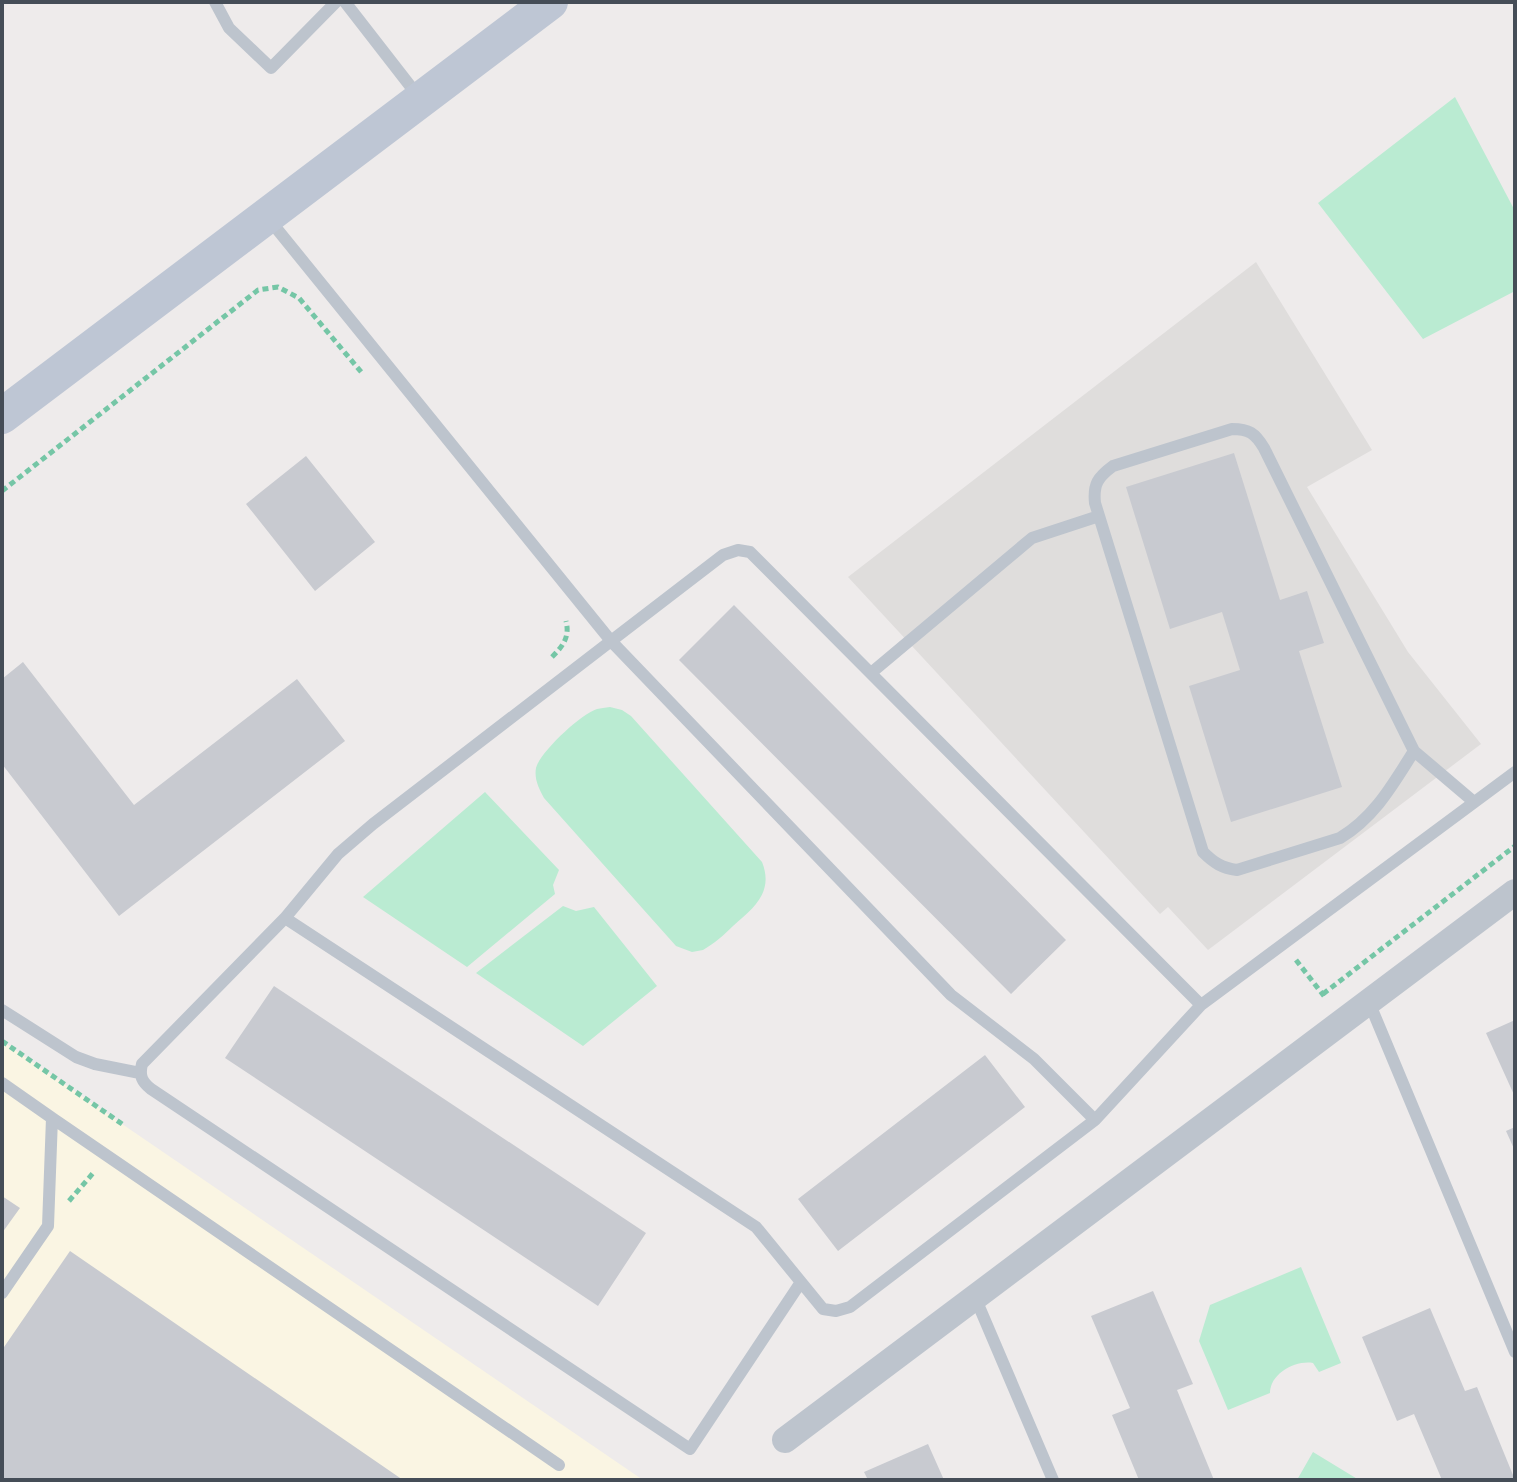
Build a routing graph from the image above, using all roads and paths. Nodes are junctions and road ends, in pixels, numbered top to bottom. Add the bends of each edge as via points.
1 (215, 2) edge
2 (336, 2) edge
3 (345, 2) edge
4 (550, 2) edge
5 (420, 99) junction
6 (267, 216) junction
7 (370, 381) dead end
8 (2, 416) edge
9 (2, 491) edge
10 (1099, 516) junction
11 (565, 618) dead end
12 (611, 641) junction
13 (549, 660) dead end
14 (871, 673) junction
15 (1414, 751) junction
16 (1515, 772) edge
17 (1474, 802) junction
18 (1515, 846) edge
19 (1515, 892) edge
20 (285, 918) junction
21 (1283, 944) junction
22 (1323, 994) junction
23 (1369, 1002) junction
24 (1201, 1005) junction
25 (2, 1010) edge
26 (1344, 1021) junction
27 (2, 1041) edge
28 (140, 1073) junction
29 (2, 1083) edge
30 (52, 1118) junction
31 (1095, 1120) junction
32 (125, 1126) dead end
33 (801, 1282) junction
34 (2, 1293) edge
35 (975, 1297) junction
36 (1515, 1352) edge
37 (785, 1440) dead end
38 (559, 1465) dead end
39 (1053, 1480) edge

1 - 2 lane via 229,28 271,68
3 - 5 lane
4 - 5 main road
5 - 6 main road
6 - 8 main road
6 - 12 lane
7 - 9 path via 299,298 278,287 258,290
10 - 14 lane via 1032,538
10 - 15 lane via 1093,488 1113,466 1232,429 1255,434
10 - 15 lane via 1203,852 1214,863 1241,869 1340,838 1372,813
11 - 13 path via 565,643
12 - 14 lane via 723,555 738,550 760,561
12 - 20 lane via 373,824 338,854
12 - 31 lane via 951,995 1034,1059
14 - 24 lane
15 - 17 lane
16 - 17 lane
17 - 21 lane
18 - 22 path
19 - 23 street
20 - 28 lane via 142,1064
20 - 33 lane via 756,1227
21 - 22 path
21 - 24 lane
22 - 26 path
23 - 26 street
23 - 36 lane
24 - 31 lane
25 - 28 lane via 76,1057
26 - 35 street
27 - 32 path
28 - 33 lane via 151,1089 690,1449
29 - 30 lane
30 - 34 lane via 48,1226
30 - 38 lane
31 - 33 lane via 850,1307 823,1309
35 - 37 street
35 - 39 lane

